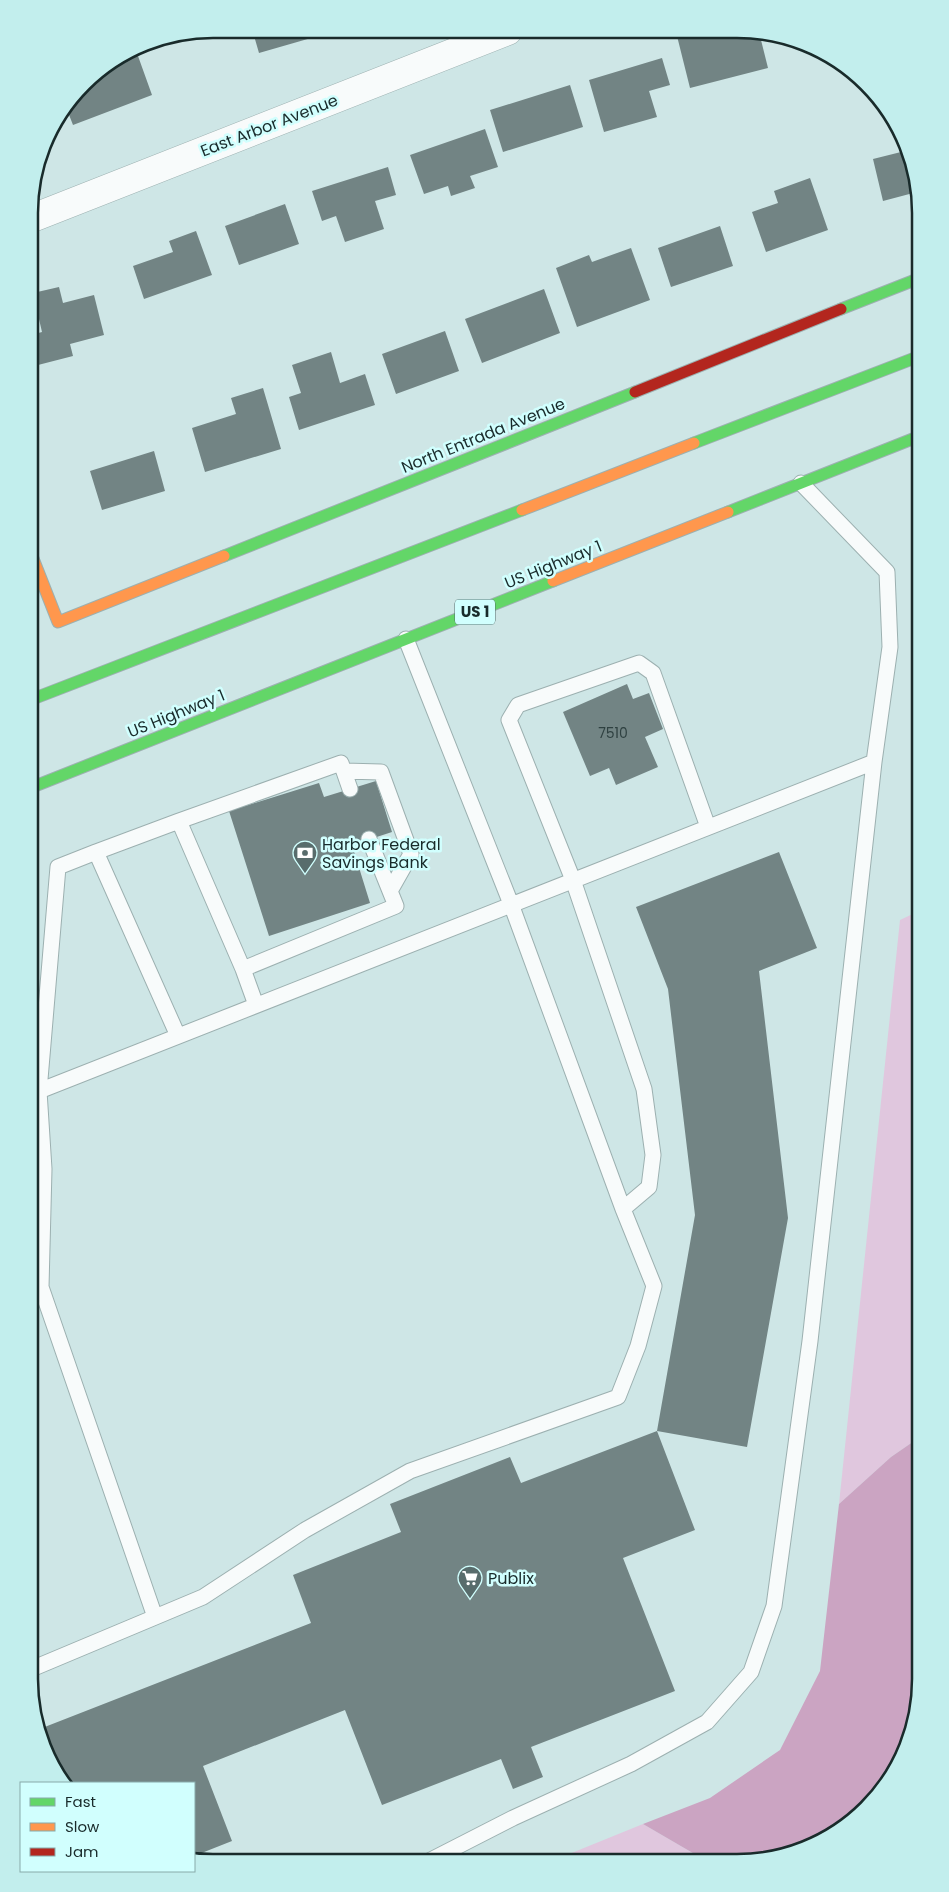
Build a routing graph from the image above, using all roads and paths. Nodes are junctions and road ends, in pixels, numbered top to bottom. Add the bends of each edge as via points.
1 (490, 38) edge
2 (38, 216) edge
3 (912, 281) edge
4 (912, 359) edge
5 (912, 439) edge
6 (802, 483) junction
7 (38, 571) edge
8 (406, 639) junction
9 (38, 697) edge
10 (874, 762) junction
11 (344, 771) junction
12 (38, 785) edge
13 (350, 789) dead end
14 (179, 821) junction
15 (708, 827) junction
16 (369, 840) dead end
17 (96, 852) junction
18 (572, 880) junction
19 (390, 891) junction
20 (511, 904) junction
21 (243, 969) junction
22 (256, 1005) junction
23 (178, 1036) junction
24 (39, 1091) junction
25 (44, 1169) junction
26 (38, 1171) edge
27 (623, 1209) junction
28 (155, 1617) junction
29 (38, 1666) edge
30 (443, 1854) edge

1 - 2 street, East Arbor Avenue
3 - 7 main road, North Entrada Avenue via 58,622
4 - 9 main road
5 - 6 main road, US Highway 1 / US 1
6 - 8 main road, US Highway 1 / US 1
6 - 10 lane via 887,572 890,647
8 - 12 main road, US Highway 1 / US 1
8 - 20 lane
10 - 15 lane
10 - 30 lane via 811,1331 776,1596 751,1672 707,1722 631,1764
11 - 13 lane
11 - 14 lane via 341,763
11 - 19 lane via 381,772 411,854
14 - 17 lane
14 - 21 lane
15 - 18 lane
15 - 18 lane via 652,673 639,663 518,705 510,720
16 - 19 lane
17 - 23 lane
17 - 24 lane via 58,867
18 - 20 lane
18 - 27 lane via 644,1089 653,1155 650,1188
19 - 21 lane via 396,906
20 - 22 lane
20 - 27 lane
21 - 22 lane
22 - 23 lane
23 - 24 lane
24 - 25 lane
25 - 26 lane
25 - 28 lane via 41,1287
27 - 28 lane via 654,1286 638,1346 618,1396 410,1471 306,1530 203,1597
28 - 29 lane

